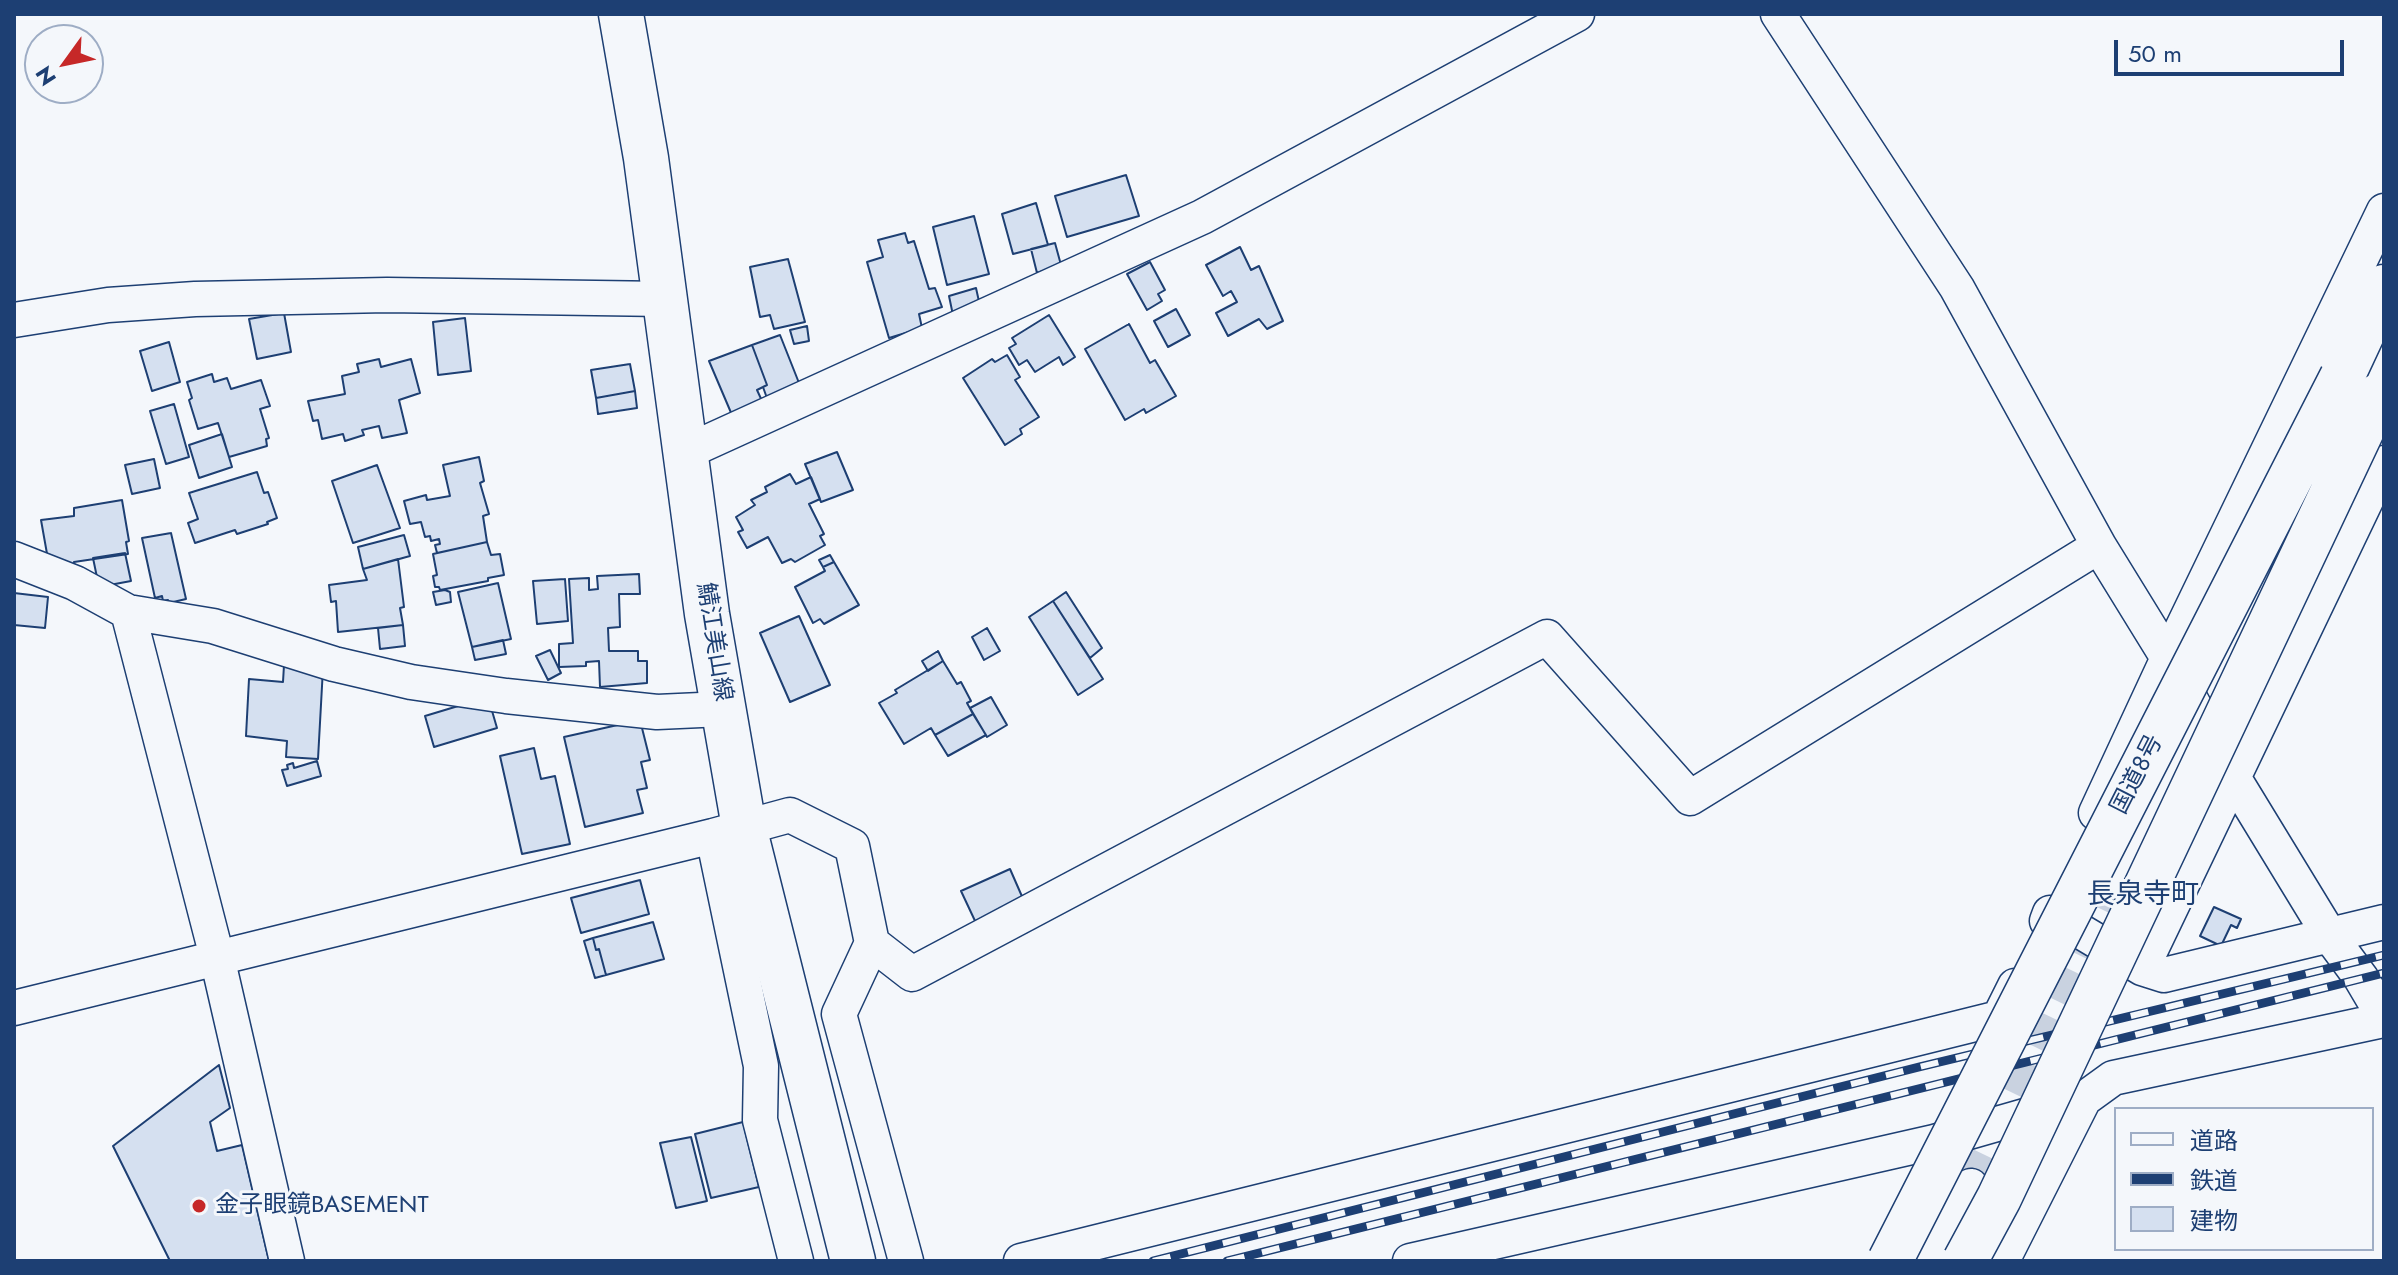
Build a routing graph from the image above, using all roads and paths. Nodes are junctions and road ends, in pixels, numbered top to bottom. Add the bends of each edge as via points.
1 (621, 14) edge
2 (1577, 14) edge
3 (1778, 14) edge
4 (2384, 211) edge
5 (2384, 287) edge
6 (665, 299) junction
7 (14, 320) edge
8 (2368, 385) edge
9 (686, 452) junction
10 (2384, 463) edge
11 (2099, 546) junction
12 (14, 559) edge
13 (128, 612) junction
14 (2168, 658) junction
15 (723, 709) junction
16 (2198, 714) junction
17 (2233, 777) junction
18 (728, 832) junction
19 (2117, 883) tunnel mouth
20 (2050, 913) junction
21 (2384, 922) edge
22 (2330, 936) junction
23 (872, 943) junction
24 (217, 957) junction
25 (2142, 968) junction
26 (14, 1008) edge
27 (2384, 1019) edge
28 (2084, 1099) junction
29 (1934, 1142) junction
30 (1971, 1186) tunnel mouth
31 (287, 1261) edge
32 (796, 1261) edge
33 (853, 1261) edge
34 (906, 1261) edge
35 (1021, 1261) edge
36 (1410, 1261) edge
37 (1872, 1261) edge
38 (1890, 1261) edge
39 (1933, 1261) edge
40 (1965, 1261) edge
41 (2002, 1261) edge

1 - 6 main road, 鯖江美山線
2 - 9 street via 1202,217
3 - 11 street via 1957,288
4 - 14 street
5 - 8 main road, 国道8号
6 - 7 street via 195,299 108,305
6 - 9 main road, 鯖江美山線
8 - 38 main road, 国道8号, bridge
8 - 40 main road, 国道8号, bridge via 1999,1198
9 - 15 main road, 鯖江美山線
10 - 17 street
11 - 14 street
11 - 23 street via 1690,798 1547,637 912,974
12 - 13 street
13 - 15 street via 213,626 411,682 657,712
13 - 24 street
14 - 16 street
14 - 20 street
15 - 18 main road, 鯖江美山線
16 - 17 street
16 - 19 street
17 - 22 street
17 - 25 street
18 - 23 street via 790,815 852,846
18 - 24 street
18 - 32 street via 761,1066 760,1120
18 - 33 main road, 鯖江美山線 via 796,1044
20 - 25 street
20 - 35 street via 1999,1018
21 - 22 street
22 - 25 street via 2164,975
22 - 27 street
23 - 34 street via 839,1014
24 - 26 street
24 - 31 street
27 - 28 street via 2113,1078
28 - 29 street
28 - 41 street
29 - 36 street
29 - 37 street
30 - 39 street

